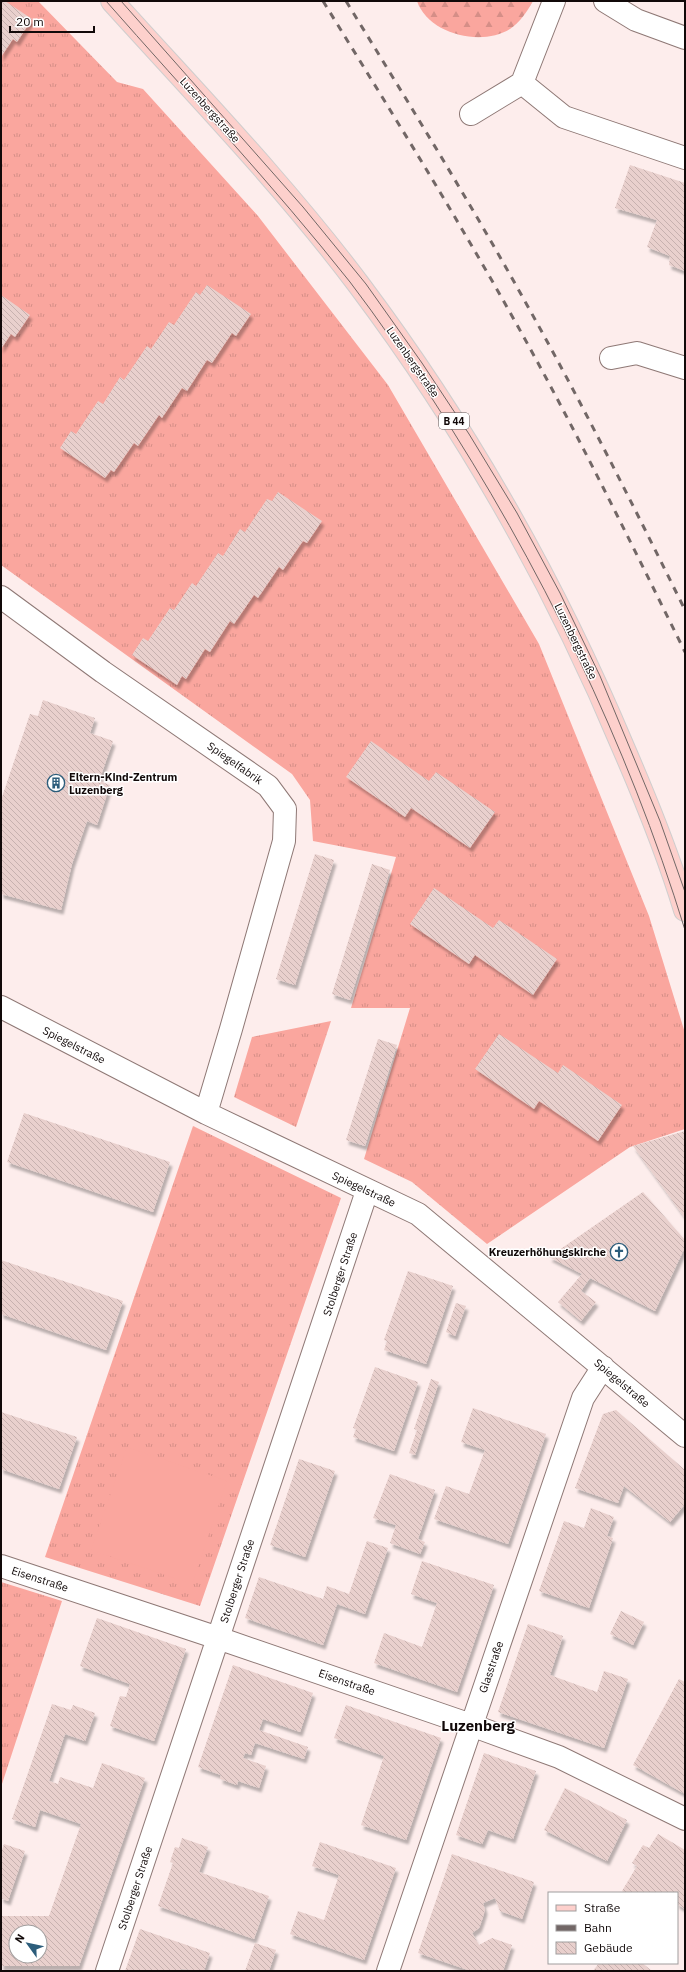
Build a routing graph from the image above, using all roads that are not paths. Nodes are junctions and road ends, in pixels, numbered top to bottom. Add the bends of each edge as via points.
1 (112, 1) edge
2 (554, 1) edge
3 (605, 1) edge
4 (685, 38) edge
5 (522, 83) junction
6 (471, 114) dead end
7 (685, 158) edge
8 (611, 358) dead end
9 (685, 368) edge
10 (1, 597) edge
11 (685, 910) edge
12 (1, 1007) edge
13 (206, 1113) junction
14 (367, 1191) junction
15 (603, 1367) junction
16 (685, 1436) edge
17 (1, 1566) edge
18 (218, 1638) junction
19 (471, 1725) junction
20 (685, 1820) edge
21 (107, 1971) edge
22 (388, 1971) edge

1 - 11 main road, Luzenbergstraße / B 44 via 294,203 363,290 464,437 512,516 595,679 655,823
2 - 5 street
3 - 4 street via 636,20
5 - 6 street
5 - 7 street via 564,117
8 - 9 street via 637,353
10 - 13 street, Spiegelfabrik via 103,672 268,786 285,809 284,841
12 - 13 street, Spiegelstraße
13 - 14 street, Spiegelstraße
14 - 15 street, Spiegelstraße via 418,1214
14 - 18 street, Stolberger Straße
15 - 16 street, Spiegelstraße
15 - 19 street, Glasstraße via 583,1398
17 - 18 street, Eisenstraße
18 - 19 street, Eisenstraße
18 - 21 street, Stolberger Straße
19 - 20 street, Eisenstraße via 559,1757
19 - 22 street, Glasstraße

